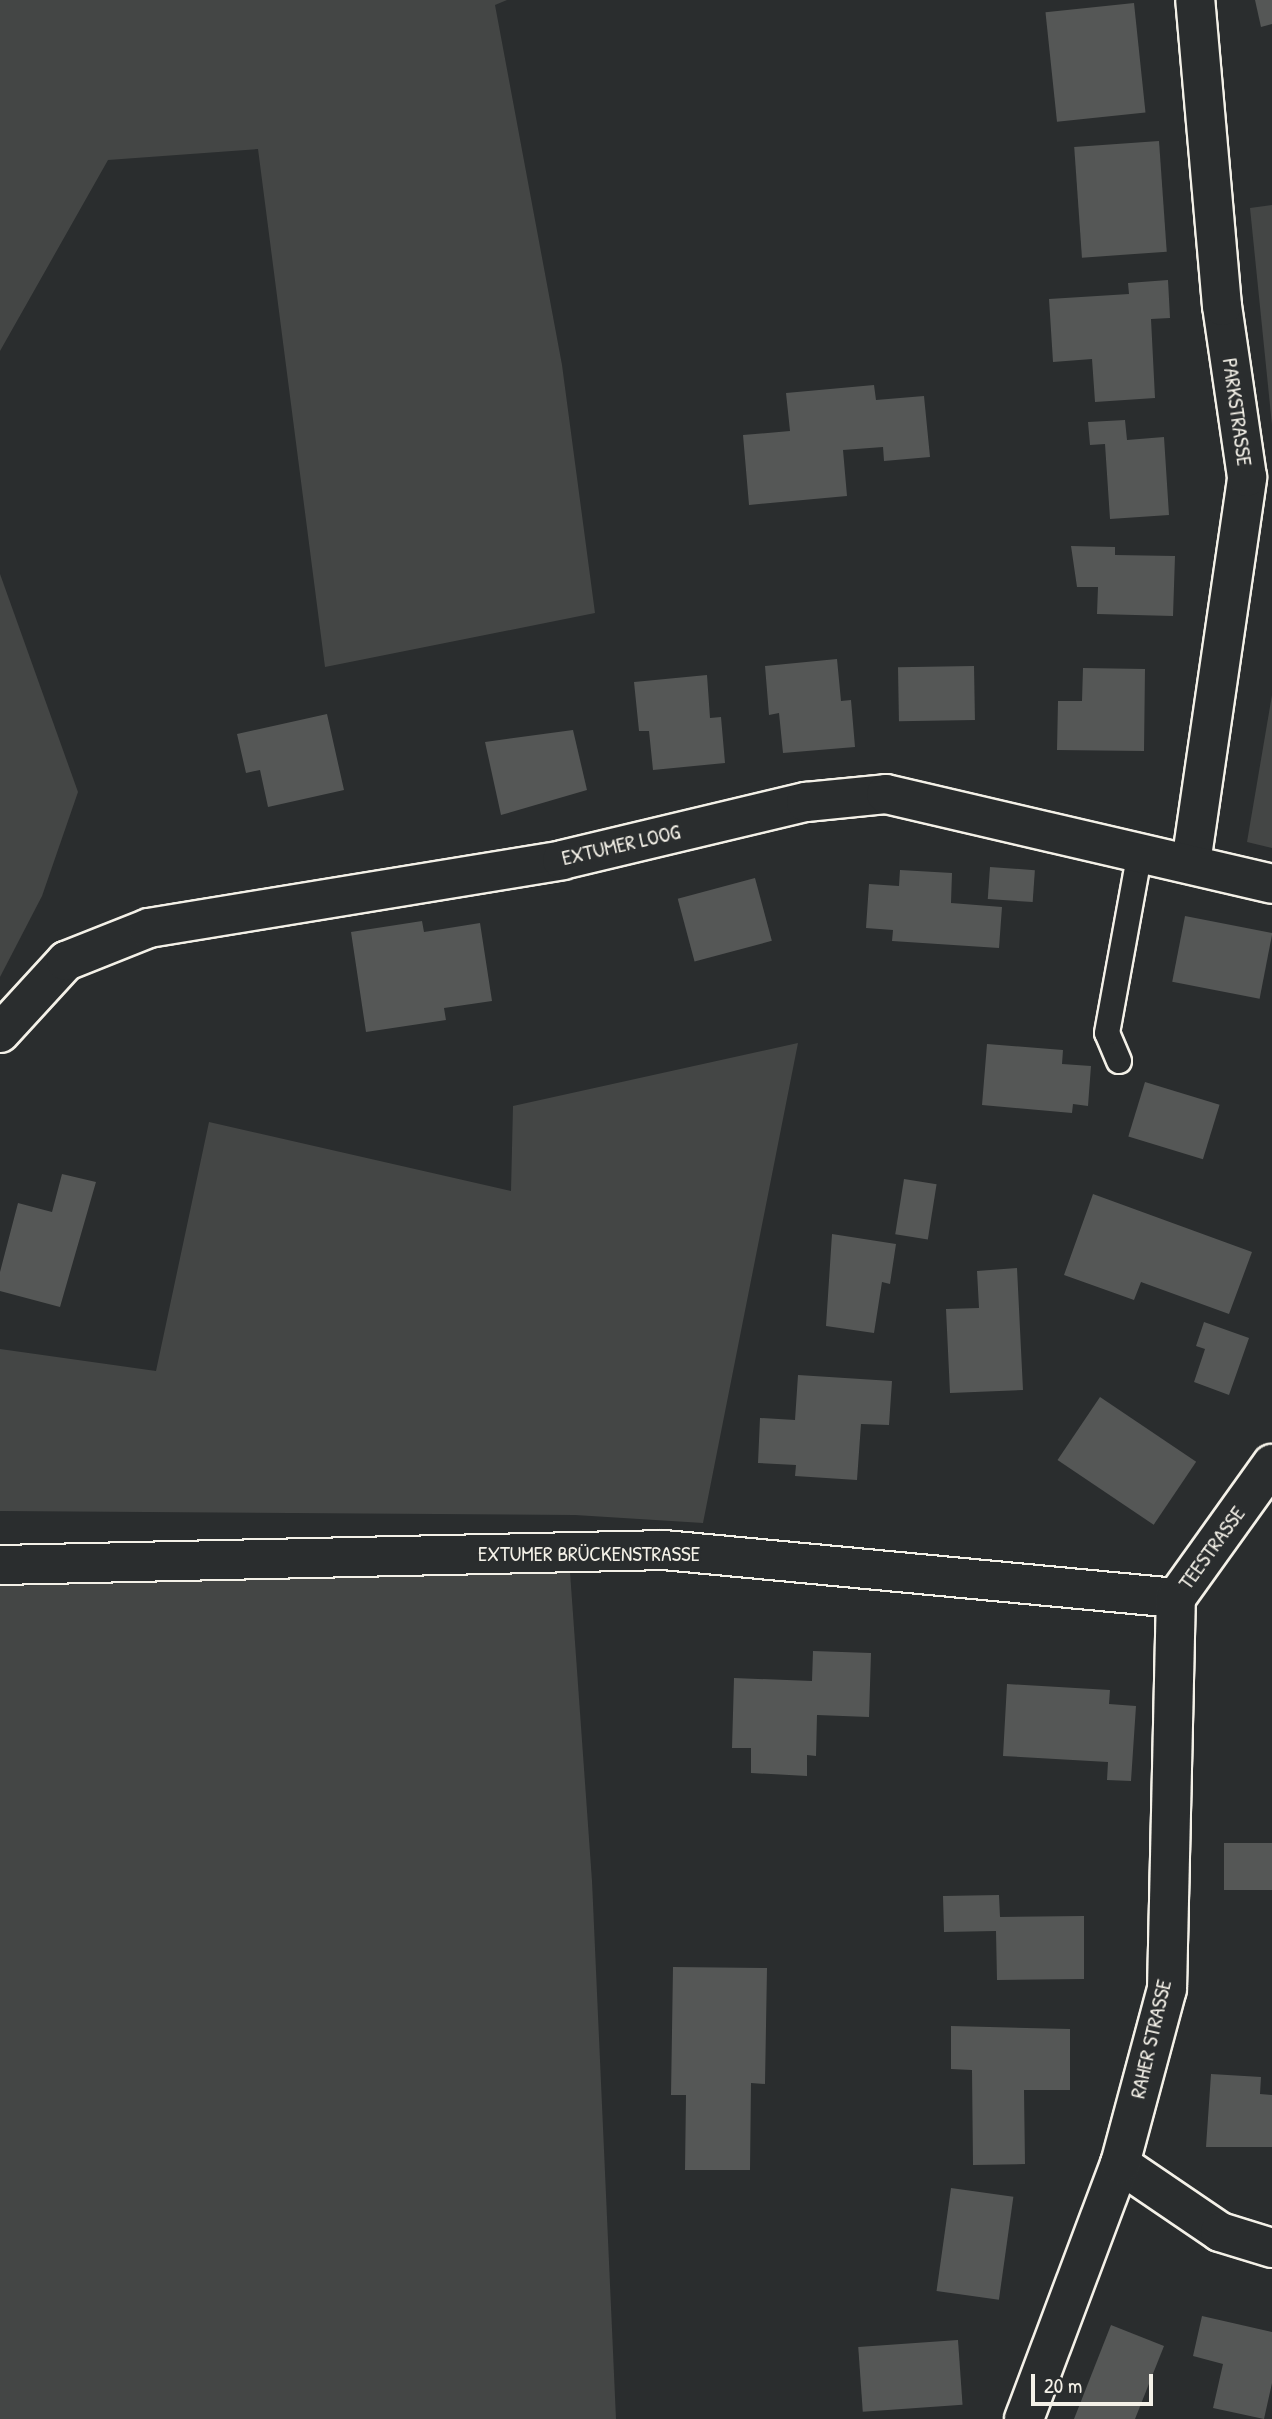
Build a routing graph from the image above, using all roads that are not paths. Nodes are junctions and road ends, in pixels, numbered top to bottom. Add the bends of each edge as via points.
1 (1195, 0) edge
2 (1140, 851) junction
3 (1191, 863) junction
4 (1272, 884) edge
5 (0, 1033) edge
6 (1119, 1061) dead end
7 (1272, 1464) edge
8 (0, 1565) edge
9 (1175, 1598) junction
10 (1120, 2164) junction
11 (1272, 2248) edge
12 (1024, 2419) edge

1 - 3 street, PARKSTRASSE via 1222,306 1247,477
2 - 3 street, EXTUMER LOOG
2 - 5 street, EXTUMER LOOG via 886,794 806,802 562,860 149,928 66,961
2 - 6 lane via 1107,1033
3 - 4 street, EXTUMER LOOG
7 - 9 street, TEESTRASSE
8 - 9 street, EXTUMER BRÜCKENSTRASSE via 664,1550
9 - 10 street, RAHER STRASSE via 1167,1989
10 - 11 street via 1220,2232
10 - 12 street, RAHER STRASSE

